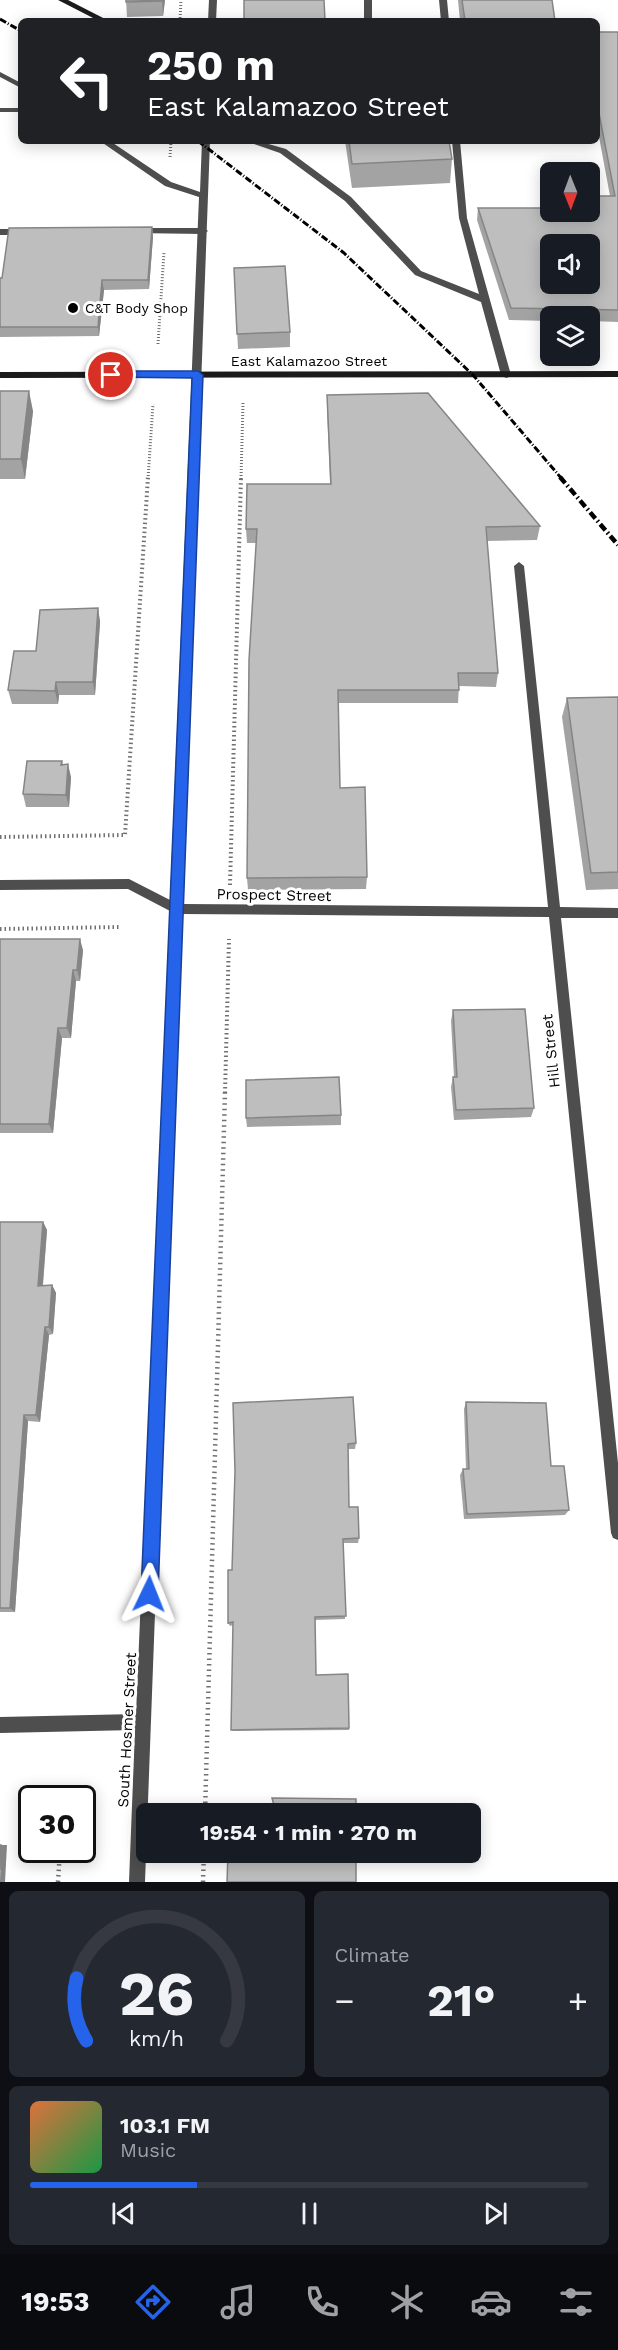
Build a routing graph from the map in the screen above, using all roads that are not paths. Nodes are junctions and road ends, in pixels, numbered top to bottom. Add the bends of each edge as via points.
1 (62, 0) edge
2 (213, 0) edge
3 (368, 0) edge
4 (443, 0) edge
5 (99, 18) edge
6 (212, 18) edge
7 (368, 18) edge
8 (445, 18) edge
9 (0, 74) edge
10 (18, 84) edge
11 (18, 110) edge
12 (0, 111) edge
13 (108, 144) edge
14 (206, 144) edge
15 (260, 144) edge
16 (456, 144) edge
17 (204, 196) junction
18 (129, 231) edge
19 (204, 231) junction
20 (0, 232) edge
21 (35, 232) edge
22 (486, 300) junction
23 (618, 374) edge
24 (0, 375) edge
25 (198, 375) junction
26 (506, 375) junction
27 (519, 566) dead end
28 (0, 885) edge
29 (176, 909) junction
30 (618, 913) edge
31 (554, 914) junction
32 (618, 1533) edge
33 (144, 1722) junction
34 (0, 1725) edge
35 (136, 1882) edge

1 - 5 street
2 - 6 street
3 - 7 street
4 - 8 street
9 - 10 street
11 - 12 street
13 - 17 street via 168,184
14 - 17 street, South Hosmer Street
15 - 22 street via 284,151 348,199 418,273
16 - 22 street via 463,218
17 - 19 street, South Hosmer Street
18 - 19 street
19 - 25 street, South Hosmer Street
20 - 21 street
22 - 26 street
23 - 26 street, East Kalamazoo Street
24 - 25 street, East Kalamazoo Street
25 - 26 street, East Kalamazoo Street
25 - 29 street, South Hosmer Street
27 - 31 street, Hill Street
28 - 29 street, Prospect Street via 129,884
29 - 31 street, Prospect Street
29 - 33 street, South Hosmer Street
30 - 31 street, Prospect Street
31 - 32 street, Hill Street
33 - 34 street
33 - 35 street, South Hosmer Street

